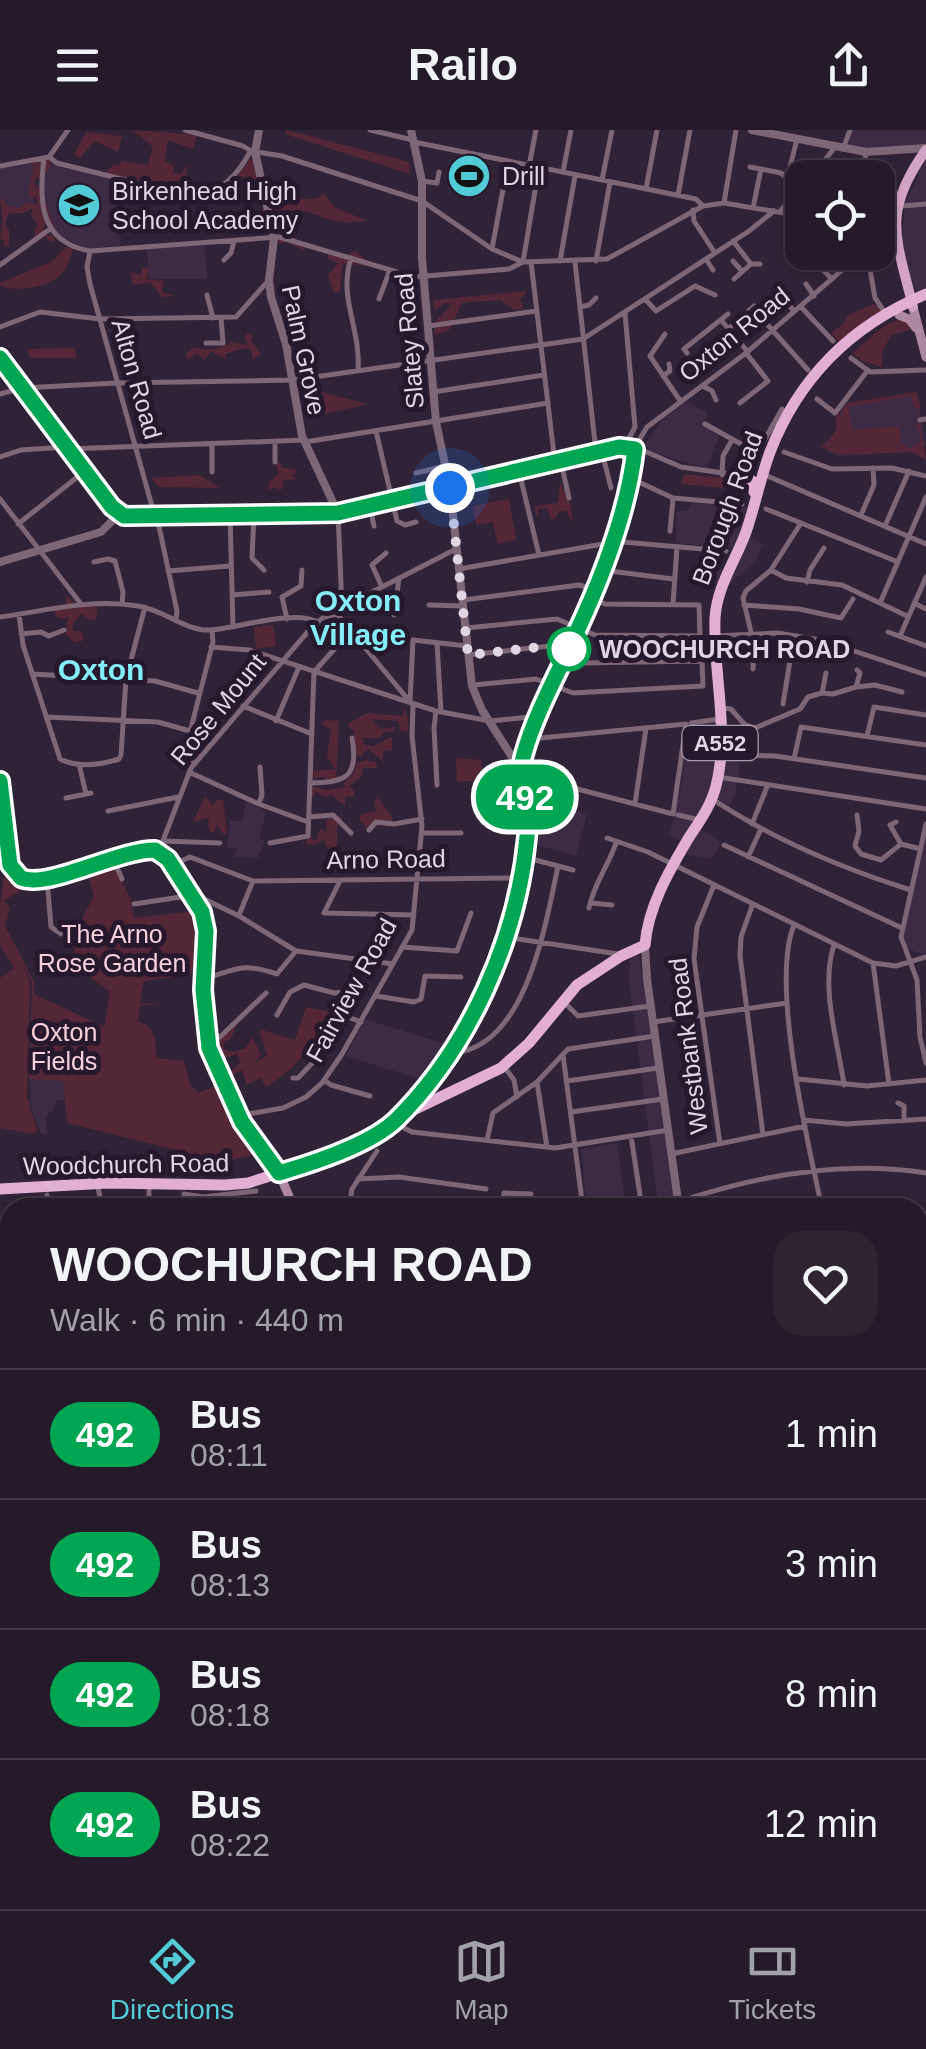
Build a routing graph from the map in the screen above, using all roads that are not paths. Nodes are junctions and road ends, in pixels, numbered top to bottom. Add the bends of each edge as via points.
1 (68, 130) edge
2 (185, 130) edge
3 (259, 130) edge
4 (370, 130) edge
5 (536, 130) edge
6 (571, 130) edge
7 (612, 130) edge
8 (657, 130) edge
9 (690, 130) edge
10 (736, 130) edge
11 (752, 130) edge
12 (850, 130) edge
13 (774, 132) edge
14 (413, 137) edge
15 (797, 139) junction
16 (839, 148) junction
17 (905, 149) junction
18 (926, 149) edge
19 (253, 151) junction
20 (866, 152) junction
21 (47, 158) junction
22 (792, 160) edge
23 (829, 160) edge
24 (865, 160) edge
25 (926, 160) edge
26 (508, 162) junction
27 (0, 166) edge
28 (529, 166) junction
29 (750, 167) dead end
30 (539, 168) junction
31 (761, 169) junction
32 (439, 172) dead end
33 (563, 172) junction
34 (575, 174) junction
35 (785, 176) edge
36 (422, 181) junction
37 (606, 181) junction
38 (646, 189) junction
39 (678, 195) junction
40 (895, 197) edge
41 (895, 197) edge
42 (895, 198) edge
43 (895, 199) edge
44 (422, 201) junction
45 (724, 203) junction
46 (785, 203) edge
47 (926, 204) edge
48 (703, 206) junction
49 (753, 208) junction
50 (694, 210) junction
51 (777, 211) junction
52 (785, 213) edge
53 (895, 215) edge
54 (52, 228) junction
55 (896, 231) joint
56 (274, 238) junction
57 (234, 241) junction
58 (733, 242) junction
59 (492, 249) junction
60 (90, 251) junction
61 (716, 253) junction
62 (351, 258) junction
63 (706, 259) junction
64 (224, 260) dead end
65 (596, 261) junction
66 (733, 261) dead end
67 (523, 262) junction
68 (531, 262) junction
69 (560, 262) junction
70 (574, 262) junction
71 (751, 264) junction
72 (760, 264) dead end
73 (0, 265) edge
74 (390, 270) junction
75 (714, 270) dead end
76 (823, 270) edge
77 (842, 270) edge
78 (869, 270) edge
79 (742, 271) junction
80 (424, 277) junction
81 (734, 279) dead end
82 (832, 279) junction
83 (269, 280) junction
84 (708, 280) dead end
85 (907, 282) junction
86 (806, 284) dead end
87 (704, 290) junction
88 (715, 295) dead end
89 (780, 295) dead end
90 (207, 296) dead end
91 (814, 296) junction
92 (379, 298) dead end
93 (596, 298) dead end
94 (644, 299) junction
95 (911, 304) edge
96 (580, 307) junction
97 (798, 309) junction
98 (537, 311) junction
99 (625, 312) junction
100 (728, 314) dead end
101 (213, 318) junction
102 (221, 318) junction
103 (788, 318) junction
104 (100, 319) junction
105 (721, 320) junction
106 (428, 326) junction
107 (0, 327) edge
108 (796, 328) dead end
109 (728, 329) junction
110 (773, 330) junction
111 (665, 334) dead end
112 (583, 339) junction
113 (833, 341) dead end
114 (206, 343) dead end
115 (541, 345) junction
116 (747, 352) junction
117 (687, 353) dead end
118 (926, 357) edge
119 (0, 358) edge
120 (851, 358) dead end
121 (428, 360) junction
122 (358, 370) junction
123 (808, 370) dead end
124 (868, 370) junction
125 (926, 370) edge
126 (544, 375) junction
127 (663, 376) junction
128 (677, 376) dead end
129 (293, 380) junction
130 (117, 383) junction
131 (703, 386) junction
132 (22, 388) junction
133 (433, 392) junction
134 (0, 394) edge
135 (716, 400) dead end
136 (681, 402) junction
137 (819, 402) dead end
138 (740, 403) dead end
139 (548, 404) junction
140 (778, 411) dead end
141 (436, 422) junction
142 (705, 424) dead end
143 (376, 431) junction
144 (732, 440) junction
145 (304, 441) junction
146 (276, 442) junction
147 (212, 444) junction
148 (135, 446) junction
149 (67, 448) junction
150 (630, 448) junction
151 (599, 452) junction
152 (784, 452) dead end
153 (0, 457) edge
154 (275, 462) dead end
155 (558, 462) junction
156 (446, 466) junction
157 (873, 468) junction
158 (85, 471) junction
159 (520, 471) junction
160 (909, 471) junction
161 (212, 472) dead end
162 (416, 473) dead end
163 (722, 474) junction
164 (767, 475) junction
165 (743, 476) junction
166 (926, 476) edge
167 (630, 478) junction
168 (450, 488) junction
169 (612, 488) dead end
170 (926, 497) edge
171 (569, 498) dead end
172 (674, 498) junction
173 (0, 500) edge
174 (392, 502) junction
175 (747, 505) junction
176 (370, 507) junction
177 (766, 509) dead end
178 (338, 513) junction
179 (120, 514) junction
180 (230, 515) junction
181 (254, 515) junction
182 (861, 515) junction
183 (156, 516) junction
184 (416, 522) dead end
185 (801, 523) junction
186 (18, 524) junction
187 (374, 526) dead end
188 (885, 526) junction
189 (670, 531) dead end
190 (746, 531) junction
191 (909, 536) junction
192 (611, 542) junction
193 (926, 544) edge
194 (678, 547) junction
195 (824, 548) dead end
196 (456, 549) junction
197 (39, 551) junction
198 (386, 554) dead end
199 (539, 555) junction
200 (722, 560) dead end
201 (0, 562) edge
202 (94, 562) dead end
203 (898, 562) junction
204 (231, 566) junction
205 (459, 569) junction
206 (264, 570) dead end
207 (302, 570) dead end
208 (602, 570) junction
209 (771, 570) junction
210 (168, 571) junction
211 (398, 578) junction
212 (926, 578) edge
213 (673, 580) junction
214 (807, 582) junction
215 (382, 586) junction
216 (268, 592) dead end
217 (593, 594) junction
218 (232, 595) junction
219 (852, 599) dead end
220 (463, 603) junction
221 (880, 603) junction
222 (914, 603) junction
223 (81, 604) junction
224 (122, 604) junction
225 (429, 605) dead end
226 (672, 605) junction
227 (744, 605) junction
228 (145, 607) junction
229 (342, 608) junction
230 (926, 609) edge
231 (19, 614) junction
232 (337, 614) junction
233 (394, 615) dead end
234 (908, 616) junction
235 (0, 617) edge
236 (286, 619) junction
237 (176, 620) junction
238 (317, 622) junction
239 (233, 627) junction
240 (465, 628) junction
241 (579, 628) junction
242 (64, 630) dead end
243 (212, 630) junction
244 (351, 630) junction
245 (752, 632) junction
246 (888, 632) dead end
247 (21, 634) junction
248 (715, 636) junction
249 (794, 636) junction
250 (900, 636) junction
251 (437, 643) junction
252 (926, 646) edge
253 (211, 647) junction
254 (468, 651) junction
255 (566, 655) junction
256 (283, 661) junction
257 (299, 666) junction
258 (753, 670) dead end
259 (856, 670) dead end
260 (314, 672) junction
261 (826, 673) dead end
262 (32, 674) junction
263 (926, 675) edge
264 (126, 680) junction
265 (472, 686) junction
266 (552, 686) junction
267 (856, 686) junction
268 (902, 692) dead end
269 (198, 693) junction
270 (822, 694) junction
271 (411, 704) junction
272 (783, 704) dead end
273 (243, 706) junction
274 (439, 712) junction
275 (719, 714) junction
276 (926, 715) edge
277 (539, 716) junction
278 (46, 717) junction
279 (123, 720) junction
280 (490, 720) junction
281 (276, 721) junction
282 (688, 724) junction
283 (646, 728) junction
284 (190, 731) junction
285 (312, 734) junction
286 (867, 736) junction
287 (352, 738) dead end
288 (530, 738) junction
289 (926, 745) edge
290 (720, 755) junction
291 (794, 759) junction
292 (522, 761) junction
293 (79, 764) junction
294 (194, 764) junction
295 (260, 767) dead end
296 (188, 772) junction
297 (718, 777) junction
298 (926, 778) edge
299 (0, 780) edge
300 (523, 780) junction
301 (439, 782) dead end
302 (310, 783) junction
303 (767, 786) junction
304 (179, 797) junction
305 (2, 798) edge
306 (525, 798) junction
307 (66, 799) dead end
308 (712, 799) junction
309 (482, 802) dead end
310 (258, 804) junction
311 (636, 804) junction
312 (926, 809) edge
313 (108, 811) dead end
314 (676, 814) junction
315 (858, 815) dead end
316 (308, 819) junction
317 (422, 819) junction
318 (700, 820) junction
319 (896, 822) dead end
320 (752, 824) junction
321 (926, 824) edge
322 (761, 829) junction
323 (369, 830) dead end
324 (351, 833) dead end
325 (422, 833) junction
326 (461, 833) dead end
327 (606, 838) dead end
328 (616, 842) junction
329 (220, 843) dead end
330 (270, 843) dead end
331 (7, 844) junction
332 (901, 844) junction
333 (724, 845) dead end
334 (124, 846) dead end
335 (141, 846) junction
336 (161, 846) junction
337 (921, 849) junction
338 (0, 856) edge
339 (112, 857) junction
340 (748, 857) junction
341 (524, 858) junction
342 (172, 865) junction
343 (558, 866) junction
344 (673, 866) junction
345 (574, 870) dead end
346 (520, 878) junction
347 (122, 879) dead end
348 (418, 879) junction
349 (47, 880) junction
350 (341, 880) junction
351 (253, 881) junction
352 (714, 886) junction
353 (911, 890) junction
354 (195, 898) junction
355 (138, 902) dead end
356 (614, 906) dead end
357 (752, 906) junction
358 (471, 913) dead end
359 (414, 915) junction
360 (239, 916) junction
361 (794, 926) junction
362 (68, 927) dead end
363 (902, 928) junction
364 (504, 937) junction
365 (541, 942) junction
366 (645, 945) junction
367 (834, 945) junction
368 (402, 947) junction
369 (296, 951) junction
370 (621, 956) junction
371 (926, 957) edge
372 (360, 960) junction
373 (874, 963) junction
374 (392, 964) junction
375 (910, 964) junction
376 (461, 977) dead end
377 (203, 979) junction
378 (266, 992) dead end
379 (376, 996) junction
380 (562, 1000) junction
381 (787, 1003) junction
382 (650, 1006) junction
383 (745, 1009) junction
384 (277, 1015) dead end
385 (701, 1015) junction
386 (360, 1022) junction
387 (653, 1022) junction
388 (655, 1036) junction
389 (208, 1040) junction
390 (452, 1053) junction
391 (562, 1054) junction
392 (926, 1063) edge
393 (503, 1066) junction
394 (660, 1068) junction
395 (293, 1078) dead end
396 (798, 1079) junction
397 (324, 1080) junction
398 (926, 1080) edge
399 (567, 1081) junction
400 (538, 1082) junction
401 (889, 1084) junction
402 (844, 1085) junction
403 (370, 1096) dead end
404 (517, 1096) junction
405 (664, 1099) junction
406 (421, 1100) junction
407 (905, 1105) dead end
408 (572, 1112) junction
409 (239, 1115) junction
410 (398, 1119) junction
411 (926, 1120) edge
412 (904, 1121) junction
413 (804, 1123) junction
414 (668, 1130) junction
415 (763, 1135) junction
416 (631, 1136) junction
417 (487, 1140) junction
418 (720, 1144) junction
419 (576, 1146) junction
420 (547, 1147) junction
421 (376, 1151) dead end
422 (672, 1154) junction
423 (264, 1156) junction
424 (301, 1166) junction
425 (814, 1169) junction
426 (279, 1173) junction
427 (926, 1173) edge
428 (358, 1179) junction
429 (149, 1183) junction
430 (98, 1184) junction
431 (286, 1186) junction
432 (252, 1187) junction
433 (0, 1189) edge
434 (486, 1189) dead end
435 (531, 1194) dead end
436 (47, 1195) dead end
437 (47, 1198) edge
438 (100, 1198) edge
439 (149, 1198) edge
440 (187, 1198) edge
441 (291, 1198) edge
442 (351, 1198) edge
443 (504, 1198) edge
444 (582, 1198) edge
445 (640, 1198) edge
446 (678, 1198) edge
447 (705, 1198) edge
448 (820, 1198) edge

1 - 21 street
2 - 19 street
3 - 19 street, Palm Grove
4 - 14 street
5 - 28 street
6 - 33 street
7 - 37 street
8 - 38 street
9 - 39 street
10 - 45 street
11 - 13 street
12 - 16 street
13 - 15 street
14 - 26 street
14 - 36 street, Slatey Road
15 - 16 street
15 - 22 street
16 - 20 street
16 - 23 street
17 - 18 street
17 - 20 street
17 - 40 street via 914,161
18 - 41 main road
19 - 21 street via 230,180 194,198
19 - 44 street
19 - 56 street, Palm Grove
20 - 24 street
21 - 27 street
21 - 54 street via 40,195
25 - 42 main road
26 - 28 street
26 - 59 street
28 - 30 street
29 - 31 street
30 - 33 street
30 - 67 street
31 - 35 street
31 - 49 street
32 - 36 street via 438,183
33 - 34 street
34 - 37 street
34 - 69 street
36 - 44 street, Slatey Road
37 - 38 street
37 - 65 street
38 - 39 street
39 - 48 street
43 - 47 street
44 - 59 street
44 - 80 street, Slatey Road
45 - 48 street
45 - 49 street
46 - 51 street
48 - 50 street
49 - 51 street
50 - 61 street via 694,221
50 - 65 street
51 - 52 street
51 - 58 street
53 - 55 main road
54 - 60 street via 76,249
54 - 73 street
55 - 85 main road
56 - 57 street
56 - 62 street
56 - 83 street, Palm Grove
57 - 60 street
57 - 64 street
58 - 61 street
58 - 71 street
59 - 67 street
60 - 104 street, Alton Road via 87,268
61 - 63 street
62 - 74 street
62 - 122 street via 344,278
63 - 75 street
63 - 94 street
65 - 70 street
66 - 79 street
67 - 68 street
67 - 80 street
68 - 69 street
68 - 98 street
69 - 70 street
70 - 96 street
71 - 72 street
71 - 79 street
74 - 80 street
74 - 92 street
76 - 82 street
77 - 82 street, Oxton Road
78 - 95 street via 875,298
79 - 81 street
80 - 106 street, Slatey Road
82 - 91 street, Oxton Road
83 - 102 street via 244,312
83 - 129 street, Palm Grove
84 - 87 street
85 - 95 main road
85 - 95 main road via 917,293
86 - 91 street
87 - 88 street
87 - 94 street via 696,286 656,311
89 - 97 street
90 - 101 street
91 - 97 street, Oxton Road
93 - 96 street
94 - 99 street
95 - 118 main road
95 - 164 highway, Borough Road / A552 via 848,339 812,376 787,414
96 - 112 street
97 - 103 street, Oxton Road
97 - 113 street
98 - 106 street
98 - 115 street
99 - 112 street
99 - 150 street
100 - 105 street
101 - 102 street
101 - 104 street
102 - 114 street via 223,343
103 - 108 street
103 - 110 street, Oxton Road
104 - 107 street via 40,312
104 - 130 street, Alton Road
105 - 109 street
105 - 117 street via 684,348
106 - 121 street, Slatey Road
109 - 110 street via 755,309
109 - 116 street
110 - 116 street, Oxton Road
110 - 123 street
111 - 127 street via 650,356
112 - 115 street
112 - 151 street
115 - 121 street
115 - 126 street
116 - 131 street, Oxton Road
116 - 138 street via 768,382
119 - 132 street
120 - 124 street
121 - 122 street
121 - 133 street, Slatey Road
122 - 129 street
124 - 125 street
124 - 137 street via 836,413
126 - 133 street
126 - 139 street
127 - 128 street via 670,367
127 - 136 street
129 - 130 street
129 - 145 street, Palm Grove
130 - 132 street
130 - 148 street, Alton Road
131 - 135 street
131 - 136 street, Oxton Road
132 - 134 street
132 - 149 street
133 - 141 street, Slatey Road
136 - 150 street, Oxton Road
139 - 141 street
139 - 155 street
140 - 144 street via 757,454
141 - 143 street
141 - 156 street, Slatey Road
142 - 144 street
143 - 145 street
143 - 174 street
144 - 163 street
145 - 146 street
145 - 178 street, Palm Grove
146 - 147 street
146 - 154 street
147 - 148 street
147 - 161 street
148 - 149 street
148 - 183 street, Alton Road
149 - 153 street
149 - 158 street
150 - 151 street
150 - 163 street via 680,468
150 - 167 street, Woodchurch Road
151 - 155 street
151 - 169 street
152 - 157 street via 832,469
155 - 159 street
155 - 171 street
156 - 162 street
156 - 168 street, Slatey Road
157 - 160 street
157 - 182 street via 874,485
158 - 179 street
158 - 186 street
159 - 168 street
159 - 199 street
160 - 166 street
160 - 188 street
163 - 165 street
164 - 165 street
164 - 175 highway, Borough Road / A552
164 - 182 street
164 - 190 highway, A552
165 - 175 highway via 754,482
167 - 172 street
167 - 192 street, Woodchurch Road
168 - 174 street
168 - 196 street, Slatey Road
170 - 191 street
172 - 175 street
172 - 189 street
173 - 186 street
174 - 176 street
174 - 184 street via 400,524
175 - 190 highway, Borough Road / A552
176 - 178 street
176 - 187 street
177 - 185 street
178 - 181 street
178 - 229 street
179 - 183 street
179 - 197 street via 101,532
180 - 181 street
180 - 183 street
180 - 204 street
181 - 206 street via 252,558
182 - 188 street
183 - 210 street, Alton Road
185 - 203 street
185 - 209 street
186 - 197 street
188 - 191 street
190 - 248 highway, Borough Road / A552 via 718,599
191 - 193 street
191 - 203 street
192 - 194 street
192 - 199 street
192 - 208 street, Woodchurch Road
194 - 200 street via 724,551
194 - 213 street
195 - 214 street
196 - 205 street, Slatey Road
196 - 211 street
197 - 201 street
197 - 223 street
198 - 215 street via 372,565
199 - 205 street
202 - 224 street via 115,561
203 - 221 street
204 - 210 street
204 - 218 street
205 - 220 street, Slatey Road
207 - 236 street via 302,586 282,597
208 - 213 street
208 - 217 street, Woodchurch Road
209 - 214 street
209 - 227 street via 746,591
210 - 237 street, Alton Road
211 - 215 street
211 - 233 street
212 - 222 street
213 - 226 street
214 - 221 street via 842,585
215 - 229 street
216 - 218 street
217 - 220 street via 579,584
217 - 226 street via 605,604
217 - 241 street, Woodchurch Road
218 - 239 street
219 - 227 street via 841,618
220 - 225 street
220 - 240 street, Slatey Road
221 - 234 street
222 - 230 street
222 - 234 street
223 - 224 street
223 - 231 street
224 - 228 street
226 - 241 street via 699,605 700,636
227 - 245 street
228 - 237 street
228 - 264 street
229 - 232 street
231 - 235 street
231 - 247 street
232 - 238 street, Rose Mount
232 - 244 street
234 - 250 street
236 - 238 street
236 - 239 street
237 - 243 street
238 - 256 street, Rose Mount
239 - 243 street
240 - 241 street via 557,619
240 - 254 street, Slatey Road
241 - 255 street, Woodchurch Road
242 - 247 street
243 - 253 street
244 - 260 street
244 - 271 street
245 - 248 street
245 - 249 street
245 - 258 street
246 - 250 street
247 - 262 street
248 - 275 highway, Borough Road / A552
249 - 263 street
249 - 272 street
250 - 252 street
251 - 254 street
251 - 271 street, Fairview Road via 413,640
251 - 274 street
253 - 256 street
253 - 269 street
254 - 255 street via 550,646
254 - 265 street, Slatey Road
255 - 266 street, Woodchurch Road
255 - 266 street via 582,663 702,661 703,686 570,693
256 - 257 street
256 - 273 street, Rose Mount
257 - 260 street
257 - 281 street
259 - 267 street
260 - 271 street
260 - 285 street
261 - 270 street
262 - 264 street
262 - 278 street
264 - 269 street
264 - 279 street
265 - 266 street via 536,679
265 - 280 street
266 - 277 street, Woodchurch Road
267 - 268 street
267 - 270 street
269 - 284 street
270 - 275 street via 763,727 745,725 731,709
271 - 274 street
271 - 317 street, Fairview Road
273 - 281 street
273 - 294 street, Rose Mount
274 - 280 street
274 - 301 street
275 - 282 street
275 - 290 highway, Borough Road / A552
276 - 286 street via 874,707
277 - 280 street
277 - 288 street, Woodchurch Road
278 - 279 street
278 - 293 street via 60,760
279 - 284 street
279 - 293 street via 119,759
280 - 292 street via 514,760
281 - 285 street
282 - 283 street
282 - 314 street
283 - 288 street
283 - 311 street
284 - 294 street
285 - 302 street
286 - 289 street
286 - 291 street via 801,727
287 - 302 street via 354,763 345,778
288 - 292 street, Woodchurch Road
290 - 291 street
290 - 297 highway, Borough Road / A552
291 - 298 street
292 - 300 street, Woodchurch Road
293 - 307 street via 88,794
294 - 296 street, Rose Mount
295 - 310 street
296 - 304 street, Rose Mount
296 - 310 street
297 - 303 street
297 - 308 highway, Borough Road / A552
299 - 305 main road
300 - 306 street, Woodchurch Road
300 - 311 street
302 - 316 street
303 - 312 street
303 - 320 street
304 - 313 street
304 - 336 street, Rose Mount
305 - 331 main road
306 - 309 street
306 - 341 street, Woodchurch Road
308 - 318 highway, Borough Road / A552
308 - 320 street
310 - 316 street
311 - 314 street
314 - 318 street
315 - 332 street via 860,854 881,860
316 - 324 street via 333,815
316 - 330 street via 305,838
317 - 323 street via 376,822
317 - 325 street, Fairview Road
318 - 344 highway, Borough Road / A552
319 - 332 street via 890,826
320 - 322 street
321 - 337 street
322 - 340 street
322 - 353 street via 829,863
325 - 326 street
325 - 348 street, Fairview Road
327 - 328 street
328 - 344 street
328 - 356 street via 590,906
329 - 336 street
331 - 338 street
331 - 349 main road via 17,876
332 - 337 street
333 - 340 street
334 - 335 street
335 - 336 main road
335 - 339 main road
336 - 342 main road
337 - 353 street
339 - 347 street
339 - 349 main road
340 - 363 street
341 - 343 street
341 - 346 street, Woodchurch Road
342 - 351 street via 190,857
342 - 354 main road
343 - 345 street
343 - 365 street
344 - 352 street
344 - 366 highway, Borough Road / A552
346 - 348 street, Arno Road
346 - 364 street, Woodchurch Road
348 - 350 street, Arno Road
348 - 359 street, Fairview Road
349 - 362 street via 50,927 61,934
350 - 351 street, Arno Road
350 - 359 street via 324,913
351 - 360 street
352 - 357 street
352 - 385 street, Westbank Road via 695,942
353 - 363 street
354 - 355 street
354 - 360 street
354 - 377 main road via 206,931
357 - 361 street
357 - 383 street via 741,937
358 - 368 street via 458,950
359 - 368 street, Fairview Road
360 - 369 street
361 - 367 street
361 - 381 street
363 - 375 street
364 - 365 street
364 - 390 street, Woodchurch Road
365 - 370 street
365 - 390 street via 514,1009 484,1039
366 - 370 highway
366 - 382 street, Borough Road
367 - 373 street
367 - 402 street via 831,998
368 - 374 street, Fairview Road
369 - 372 street
369 - 377 street via 277,974 239,966
370 - 380 highway
371 - 375 street
372 - 374 street
372 - 384 street via 346,992 304,985 290,992
373 - 375 street
373 - 401 street
374 - 379 street, Fairview Road
375 - 392 street
376 - 379 street via 425,976 421,1000 414,1002
377 - 389 main road
378 - 389 street via 220,1037
379 - 386 street, Fairview Road
380 - 382 street via 578,1016
380 - 393 highway
381 - 383 street
381 - 396 street
382 - 387 street, Borough Road
383 - 385 street
383 - 415 street
385 - 387 street
385 - 418 street, Westbank Road
386 - 395 street via 340,1019 318,1057
386 - 397 street, Fairview Road
387 - 388 street, Borough Road
388 - 391 street
388 - 394 street, Borough Road
389 - 409 main road
390 - 406 street, Woodchurch Road
391 - 399 street
391 - 400 street
393 - 404 street
393 - 406 highway
394 - 399 street
394 - 405 street, Borough Road
396 - 402 street
396 - 413 street
397 - 403 street
397 - 409 street, Fairview Road via 283,1108
398 - 401 street
399 - 408 street
400 - 404 street
400 - 420 street
401 - 402 street
404 - 417 street via 493,1113
405 - 408 street
405 - 414 street, Borough Road
406 - 410 highway, Woodchurch Road
407 - 412 street
408 - 419 street
409 - 423 main road
410 - 417 street via 412,1132
410 - 424 highway, Woodchurch Road
411 - 412 street
412 - 413 street
413 - 415 street
413 - 425 street
414 - 416 street
414 - 422 street, Borough Road
415 - 418 street
416 - 419 street
416 - 445 street
417 - 420 street
418 - 422 street
419 - 420 street
419 - 444 street
421 - 428 street
422 - 446 street, Borough Road
423 - 426 main road
423 - 432 main road
424 - 426 highway, Woodchurch Road
424 - 431 main road
425 - 427 street
425 - 447 street
425 - 448 street
426 - 431 main road
426 - 432 highway, Woodchurch Road
428 - 434 street via 399,1177
428 - 442 street
429 - 430 highway, Woodchurch Road
429 - 432 highway, Woodchurch Road
429 - 439 street
430 - 433 highway, Woodchurch Road
430 - 438 street
431 - 441 main road
432 - 440 street
435 - 443 street
436 - 437 street

